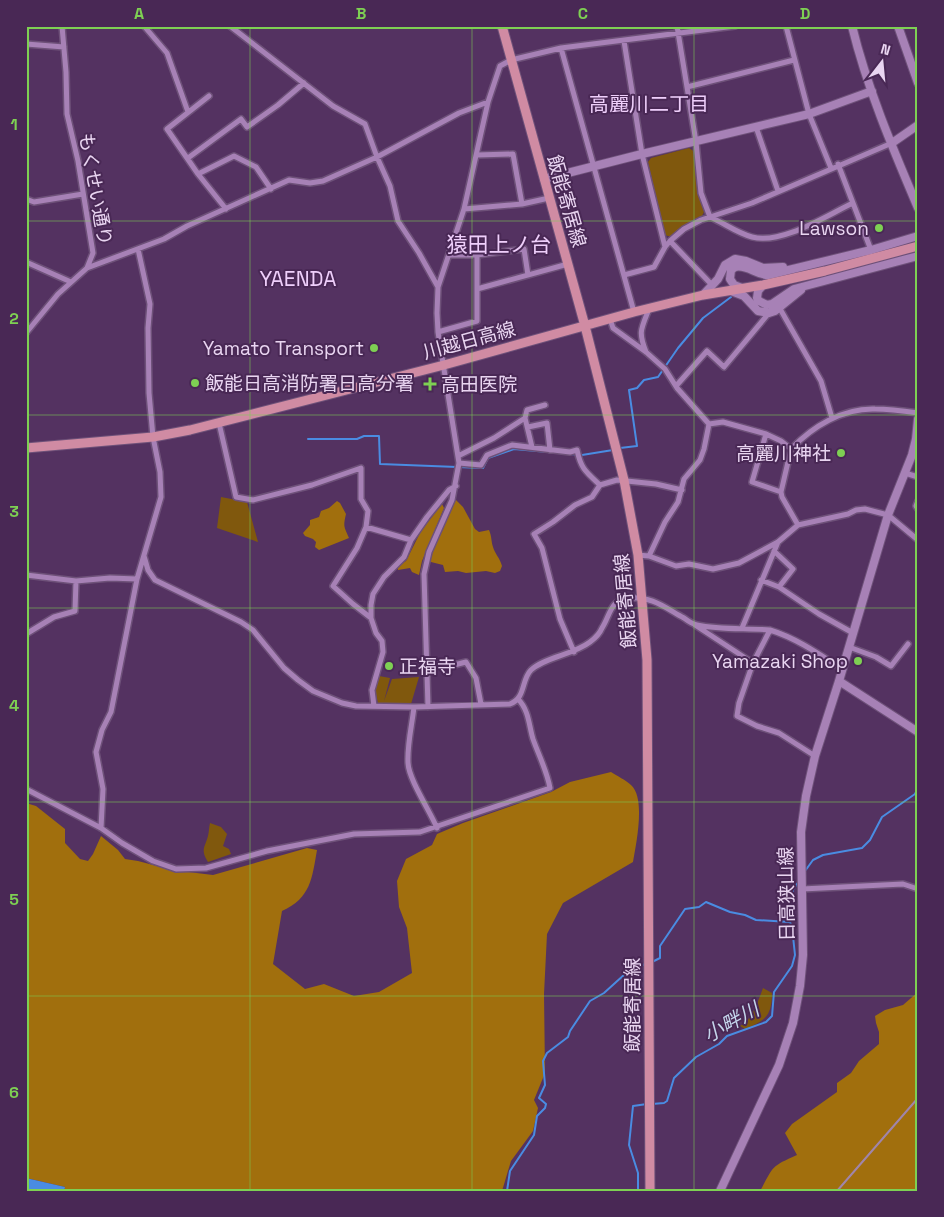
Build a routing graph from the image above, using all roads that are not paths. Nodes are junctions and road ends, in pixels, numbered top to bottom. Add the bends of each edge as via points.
1 (62, 26) edge
2 (144, 26) edge
3 (230, 26) edge
4 (502, 26) edge
5 (677, 26) edge
6 (735, 26) edge
7 (786, 26) edge
8 (852, 26) edge
9 (898, 26) edge
10 (678, 34) junction
11 (624, 41) junction
12 (26, 44) edge
13 (64, 46) junction
14 (561, 48) junction
15 (511, 60) junction
16 (794, 60) junction
17 (304, 83) junction
18 (918, 83) edge
19 (687, 87) junction
20 (872, 91) junction
21 (209, 96) dead end
22 (488, 102) junction
23 (188, 112) junction
24 (809, 114) junction
25 (918, 125) edge
26 (756, 128) junction
27 (696, 142) junction
28 (892, 143) junction
29 (642, 154) junction
30 (477, 155) junction
31 (188, 158) junction
32 (377, 158) junction
33 (838, 164) junction
34 (593, 166) junction
35 (831, 168) junction
36 (198, 174) junction
37 (544, 179) junction
38 (271, 189) junction
39 (778, 190) junction
40 (83, 194) junction
41 (916, 196) edge
42 (549, 198) junction
43 (26, 199) edge
44 (853, 203) junction
45 (522, 204) junction
46 (918, 208) edge
47 (226, 209) junction
48 (464, 209) junction
49 (710, 217) junction
50 (918, 236) edge
51 (670, 241) junction
52 (918, 246) edge
53 (665, 247) junction
54 (138, 249) junction
55 (871, 250) junction
56 (448, 255) junction
57 (477, 255) junction
58 (918, 256) edge
59 (26, 262) edge
60 (822, 262) junction
61 (568, 264) junction
62 (87, 268) junction
63 (528, 275) junction
64 (624, 275) junction
65 (71, 282) junction
66 (763, 285) junction
67 (714, 286) junction
68 (807, 286) junction
69 (438, 287) junction
70 (742, 288) junction
71 (477, 289) junction
72 (730, 290) junction
73 (704, 295) junction
74 (780, 307) junction
75 (650, 308) junction
76 (634, 312) junction
77 (769, 313) junction
78 (610, 319) junction
79 (585, 326) junction
80 (438, 332) junction
81 (26, 333) edge
82 (646, 352) junction
83 (444, 365) junction
84 (676, 386) junction
85 (545, 405) dead end
86 (918, 413) edge
87 (525, 418) junction
88 (832, 418) junction
89 (918, 418) edge
90 (219, 423) junction
91 (709, 424) junction
92 (528, 427) junction
93 (766, 434) junction
94 (153, 437) junction
95 (26, 447) edge
96 (532, 447) junction
97 (791, 449) junction
98 (550, 450) junction
99 (458, 456) junction
100 (460, 463) junction
101 (905, 473) junction
102 (918, 476) edge
103 (624, 480) junction
104 (600, 485) junction
105 (456, 486) junction
106 (682, 490) junction
107 (781, 492) junction
108 (918, 501) edge
109 (918, 509) edge
110 (888, 515) junction
111 (798, 525) junction
112 (366, 527) junction
113 (411, 540) junction
114 (918, 540) edge
115 (778, 542) junction
116 (774, 551) junction
117 (638, 555) junction
118 (144, 556) junction
119 (649, 556) junction
120 (26, 575) edge
121 (137, 579) junction
122 (761, 580) junction
123 (76, 582) junction
124 (778, 587) junction
125 (643, 598) junction
126 (371, 618) junction
127 (695, 625) junction
128 (742, 628) junction
129 (770, 630) junction
130 (853, 633) junction
131 (26, 634) edge
132 (908, 644) dead end
133 (849, 647) junction
134 (574, 652) junction
135 (753, 663) junction
136 (426, 665) junction
137 (842, 669) junction
138 (839, 681) junction
139 (518, 699) junction
140 (481, 704) junction
141 (374, 706) junction
142 (428, 706) junction
143 (414, 707) junction
144 (918, 732) edge
145 (815, 756) junction
146 (26, 789) edge
147 (101, 828) junction
148 (437, 828) junction
149 (801, 886) junction
150 (918, 889) edge
151 (650, 1191) edge
152 (720, 1191) edge

1 - 13 street, もくせい通り
2 - 23 street via 167,53
3 - 17 street
4 - 15 main road, 飯能寄居線
5 - 10 street
6 - 10 street
7 - 16 street
8 - 20 street
9 - 18 street
10 - 11 street
10 - 19 street
11 - 14 street
11 - 29 street
12 - 13 street
13 - 40 street, もくせい通り via 67,114
14 - 15 street
14 - 34 street
15 - 22 street via 500,66
15 - 37 main road, 飯能寄居線
16 - 19 street
16 - 24 street
17 - 31 street via 247,127 241,119
17 - 32 street via 333,106 365,124
19 - 27 street
20 - 24 street
20 - 28 street
21 - 23 street
22 - 30 street
22 - 32 street via 459,113
23 - 31 street via 167,129
24 - 26 street
24 - 35 street
25 - 28 street
26 - 27 street
26 - 39 street
27 - 29 street
27 - 49 street via 701,193
28 - 33 street
28 - 41 street
29 - 34 street
29 - 53 street
30 - 45 street via 513,154
30 - 48 street
31 - 36 street
32 - 38 street via 323,180 310,183 289,180
32 - 69 street via 390,186 398,221
33 - 35 street
33 - 44 street
34 - 37 street
34 - 64 street
35 - 39 street
36 - 38 street via 234,156 256,167
36 - 47 street
37 - 42 main road, 飯能寄居線
38 - 47 street
39 - 49 street
40 - 43 street via 34,202
40 - 62 street, もくせい通り via 92,247 92,259
41 - 46 street
42 - 45 street
42 - 61 main road, 飯能寄居線
44 - 49 street via 781,236 764,238 750,237
44 - 55 street
45 - 48 street
47 - 54 street
48 - 56 street
49 - 51 street via 684,229
50 - 55 street
51 - 53 street
51 - 67 street
52 - 66 main road, 川越日高線
53 - 64 street via 654,267
54 - 62 street
54 - 94 street via 150,304 148,375
55 - 60 street
56 - 57 street
56 - 69 street
57 - 63 street via 524,249
57 - 71 street
58 - 68 street
59 - 65 street
60 - 67 street via 769,269 735,259 725,266
60 - 70 street via 768,275 735,267 731,270 730,279
61 - 63 street
61 - 79 main road, 飯能寄居線
62 - 65 street, もくせい通り
63 - 71 street
64 - 76 street
65 - 81 street, もくせい通り
66 - 68 street via 757,298 767,305 794,289
66 - 70 main road, 川越日高線
67 - 73 street
68 - 74 street
69 - 80 street
70 - 72 main road, 川越日高線
71 - 80 street via 477,321
72 - 73 main road, 川越日高線
72 - 77 street via 744,296 758,311
73 - 75 main road, 川越日高線
74 - 77 street
74 - 88 street via 821,381
75 - 76 main road, 川越日高線
75 - 82 street via 640,338
76 - 78 main road, 川越日高線
77 - 84 street via 724,367 708,351
78 - 79 main road, 川越日高線
78 - 82 street via 613,328
79 - 83 main road, 川越日高線
79 - 103 main road, 飯能寄居線
80 - 83 street
82 - 84 street via 665,369
83 - 90 main road, 川越日高線
83 - 99 street
84 - 91 street
85 - 87 street via 527,410
86 - 88 street via 854,410
87 - 92 street
87 - 99 street
88 - 97 street
89 - 101 street, 日高狭山線 via 916,439
90 - 94 main road, 川越日高線
90 - 112 street via 236,496 253,500 361,468 361,499 368,511
91 - 93 street via 723,422
91 - 106 street via 700,460 684,479
92 - 96 street
92 - 98 street via 548,423
93 - 97 street
93 - 107 street via 752,482
94 - 95 main road, 川越日高線
94 - 118 street via 161,497
96 - 98 street
96 - 100 street via 512,445 487,455 481,465
97 - 107 street
98 - 104 street via 577,450 582,467
99 - 100 street
100 - 105 street
101 - 102 street
101 - 110 street, 日高狭山線
103 - 104 street
103 - 106 street
103 - 117 main road, 飯能寄居線
104 - 134 street via 592,497 534,534 542,548 560,619
105 - 113 street via 449,490
105 - 136 street via 425,566
106 - 119 street
107 - 111 street
108 - 109 street
110 - 111 street via 856,510
110 - 114 street
110 - 130 street, 日高狭山線
111 - 115 street
112 - 113 street
112 - 126 street via 333,586
113 - 126 street via 404,557 384,577 374,594
115 - 116 street
115 - 119 street via 739,563 713,569 689,564 676,566
116 - 122 street
116 - 124 street via 793,569
117 - 119 street
117 - 125 main road, 飯能寄居線
118 - 121 street
118 - 141 street via 155,580 253,630 284,668 313,691 342,703
120 - 123 street
121 - 123 street
121 - 147 street via 111,712 96,752 103,789
122 - 124 street
122 - 128 street
123 - 131 street via 75,611 54,617
124 - 130 street
125 - 127 street
125 - 134 street via 625,598 615,604 602,628 590,642
125 - 151 main road, 飯能寄居線 via 648,724
126 - 141 street via 383,652 372,690
127 - 128 street
127 - 135 street
128 - 129 street
129 - 135 street
129 - 137 street via 810,648
130 - 133 street, 日高狭山線
132 - 133 street via 891,666
133 - 137 street, 日高狭山線
134 - 139 street via 530,671
135 - 145 street via 737,716 779,733
136 - 140 street via 466,662 476,678
136 - 142 street
137 - 138 street, 日高狭山線
138 - 144 street
138 - 145 street, 日高狭山線
139 - 140 street via 510,704
139 - 148 street via 526,711 550,788
140 - 142 street
141 - 143 street
142 - 143 street
143 - 148 street via 408,764
145 - 149 street, 日高狭山線 via 801,832
146 - 147 street
147 - 148 street via 153,861 176,869 206,868 267,851 354,834 420,832
149 - 150 street via 903,884
149 - 152 street, 日高狭山線 via 803,955 793,1023 779,1064

